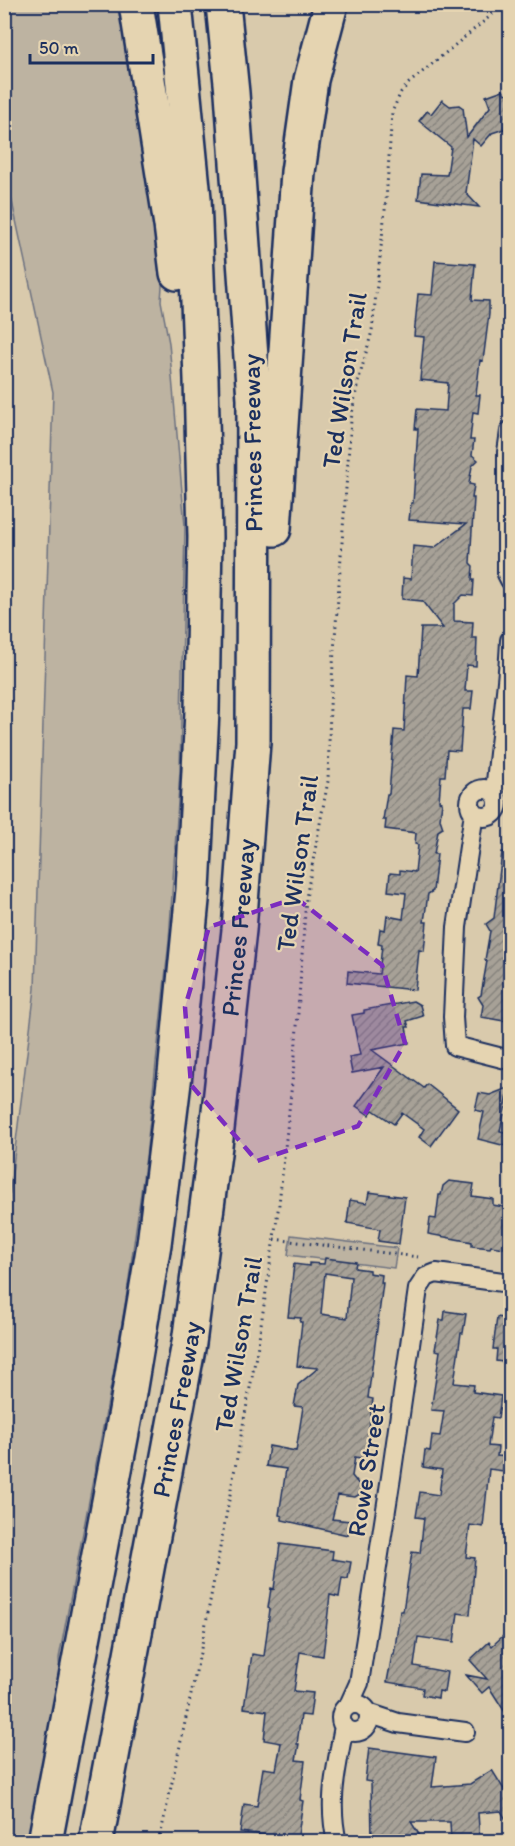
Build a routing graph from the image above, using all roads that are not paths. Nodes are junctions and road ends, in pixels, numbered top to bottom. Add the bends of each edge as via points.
1 (136, 4) edge
2 (175, 4) edge
3 (224, 4) edge
4 (332, 4) edge
5 (510, 431) edge
6 (205, 537) junction
7 (510, 580) edge
8 (510, 639) edge
9 (253, 742) junction
10 (494, 806) edge
11 (510, 1060) edge
12 (510, 1283) edge
13 (358, 1718) junction
14 (465, 1732) dead end
15 (45, 1842) edge
16 (96, 1842) edge
17 (337, 1842) edge

1 - 6 highway via 171,225
2 - 6 highway, Princes Freeway via 194,198
3 - 9 highway, Princes Freeway via 254,399
4 - 9 highway via 311,80 298,172 276,507
5 - 7 street
6 - 15 highway, Princes Freeway via 193,890 174,1085 154,1244
8 - 10 street
9 - 16 highway, Princes Freeway via 239,930 189,1343
10 - 11 street via 468,861 457,927 453,1017 455,1046
12 - 13 street, Rowe Street via 436,1273 426,1277 418,1289 359,1683
13 - 14 street
13 - 17 street, Rowe Street via 332,1785

